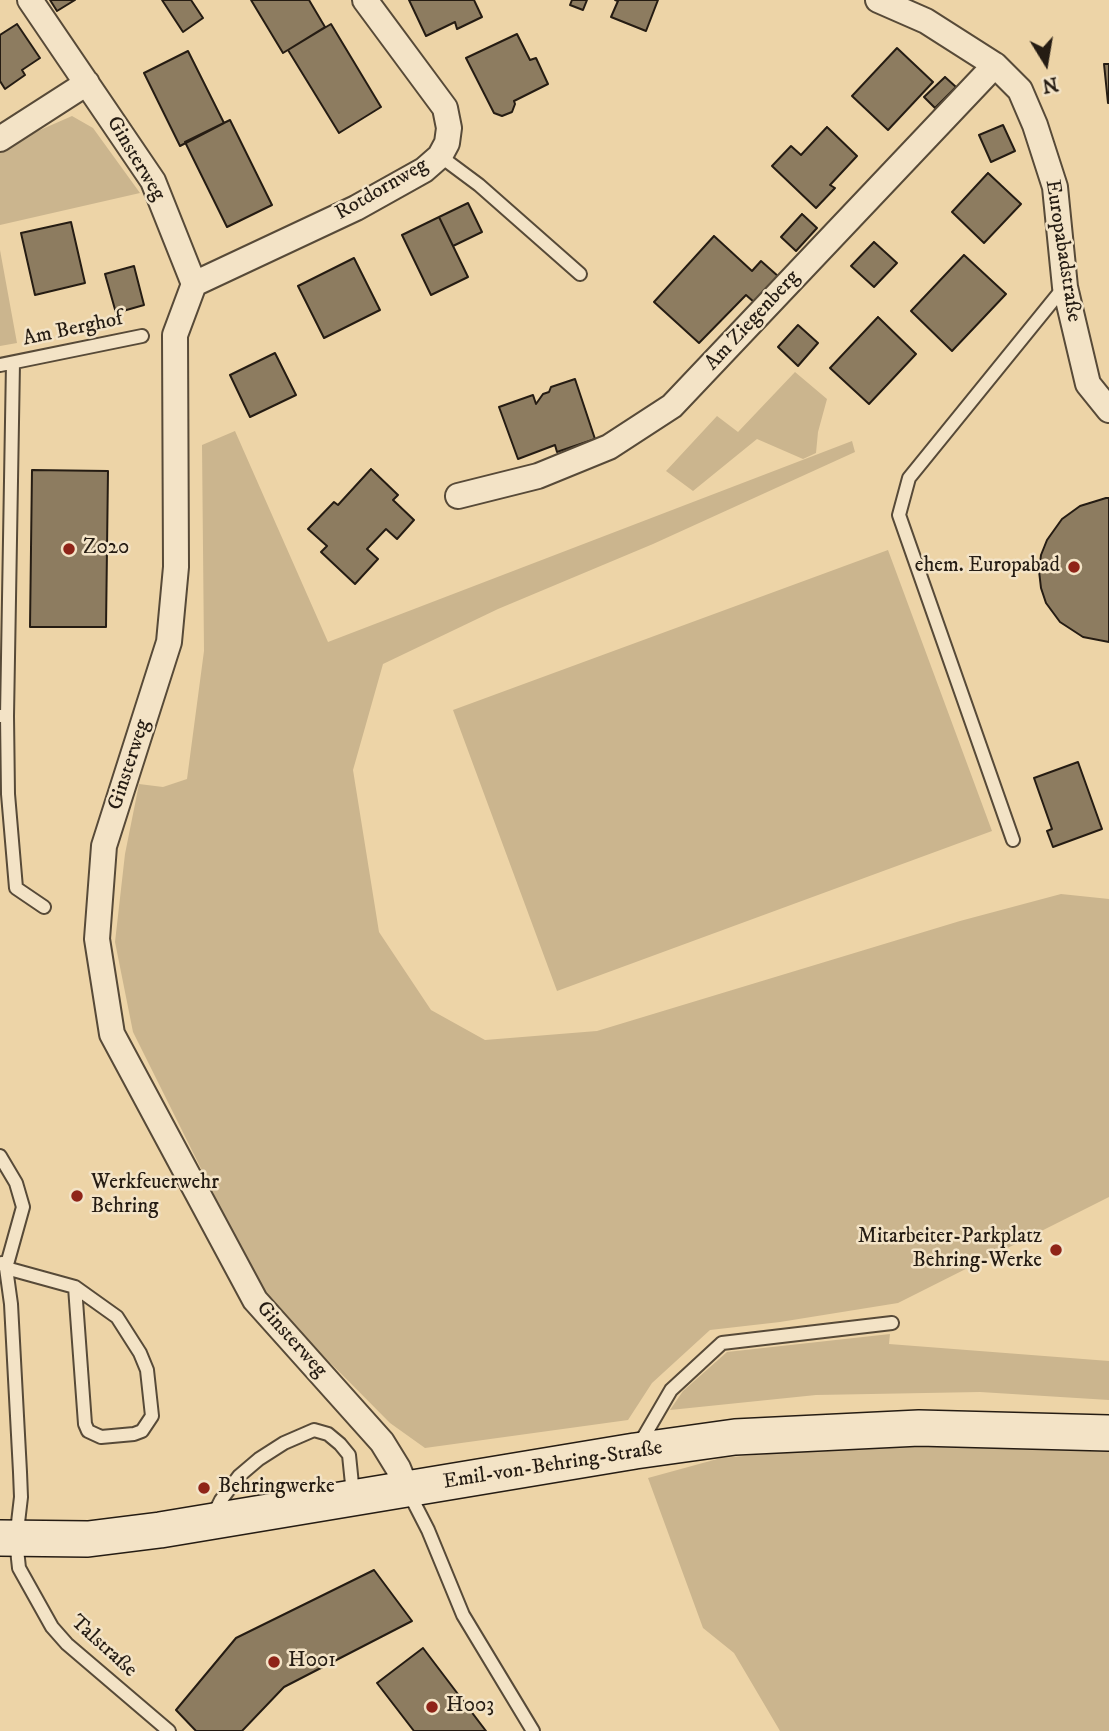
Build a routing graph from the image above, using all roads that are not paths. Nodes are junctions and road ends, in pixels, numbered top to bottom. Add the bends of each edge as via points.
1 (30, 0) edge
2 (365, 0) edge
3 (878, 0) edge
4 (995, 65) junction
5 (87, 83) junction
6 (0, 139) edge
7 (440, 156) junction
8 (580, 274) dead end
9 (194, 284) junction
10 (1065, 287) junction
11 (142, 336) dead end
12 (6, 364) edge
13 (1109, 410) edge
14 (458, 496) dead end
15 (3, 716) edge
16 (1013, 841) dead end
17 (44, 908) dead end
18 (0, 1156) edge
19 (3, 1264) edge
20 (75, 1287) junction
21 (892, 1323) dead end
22 (1109, 1433) edge
23 (635, 1451) junction
24 (407, 1490) junction
25 (353, 1498) junction
26 (210, 1523) junction
27 (8, 1539) edge
28 (169, 1731) edge
29 (533, 1731) edge

1 - 5 street, Ginsterweg
2 - 7 street, Rotdornweg via 445,108 449,128
3 - 4 street, Europabadstraße via 926,21
4 - 10 street, Europabadstraße via 1020,90 1055,187
4 - 14 street, Am Ziegenberg via 672,406 609,447 538,476
5 - 6 street
5 - 9 street, Ginsterweg via 153,181
7 - 8 lane
7 - 9 street, Rotdornweg via 356,208
9 - 24 street, Ginsterweg via 175,335 176,567 169,642 104,846 97,939 112,1034 255,1300 382,1442
10 - 13 street, Europabadstraße via 1088,384
10 - 16 lane via 909,478 899,515
11 - 12 lane, Am Berghof
12 - 15 lane, Am Berghof
15 - 17 lane, Am Berghof via 16,888
18 - 19 lane via 23,1207
19 - 20 lane
19 - 27 lane via 11,1304 21,1497
20 - 20 lane via 117,1317 140,1353 147,1370 152,1416 142,1432 101,1437 88,1431
21 - 23 lane via 722,1343 671,1390
22 - 23 main road, Emil-von-Behring-Straße via 919,1428 735,1437
23 - 24 main road, Emil-von-Behring-Straße
24 - 25 main road, Emil-von-Behring-Straße
24 - 29 lane via 463,1615
25 - 26 main road, Emil-von-Behring-Straße
25 - 26 lane via 349,1455 328,1434 314,1430 284,1443 239,1476
26 - 27 main road, Emil-von-Behring-Straße via 88,1539
27 - 28 lane, Talstraße via 52,1627

